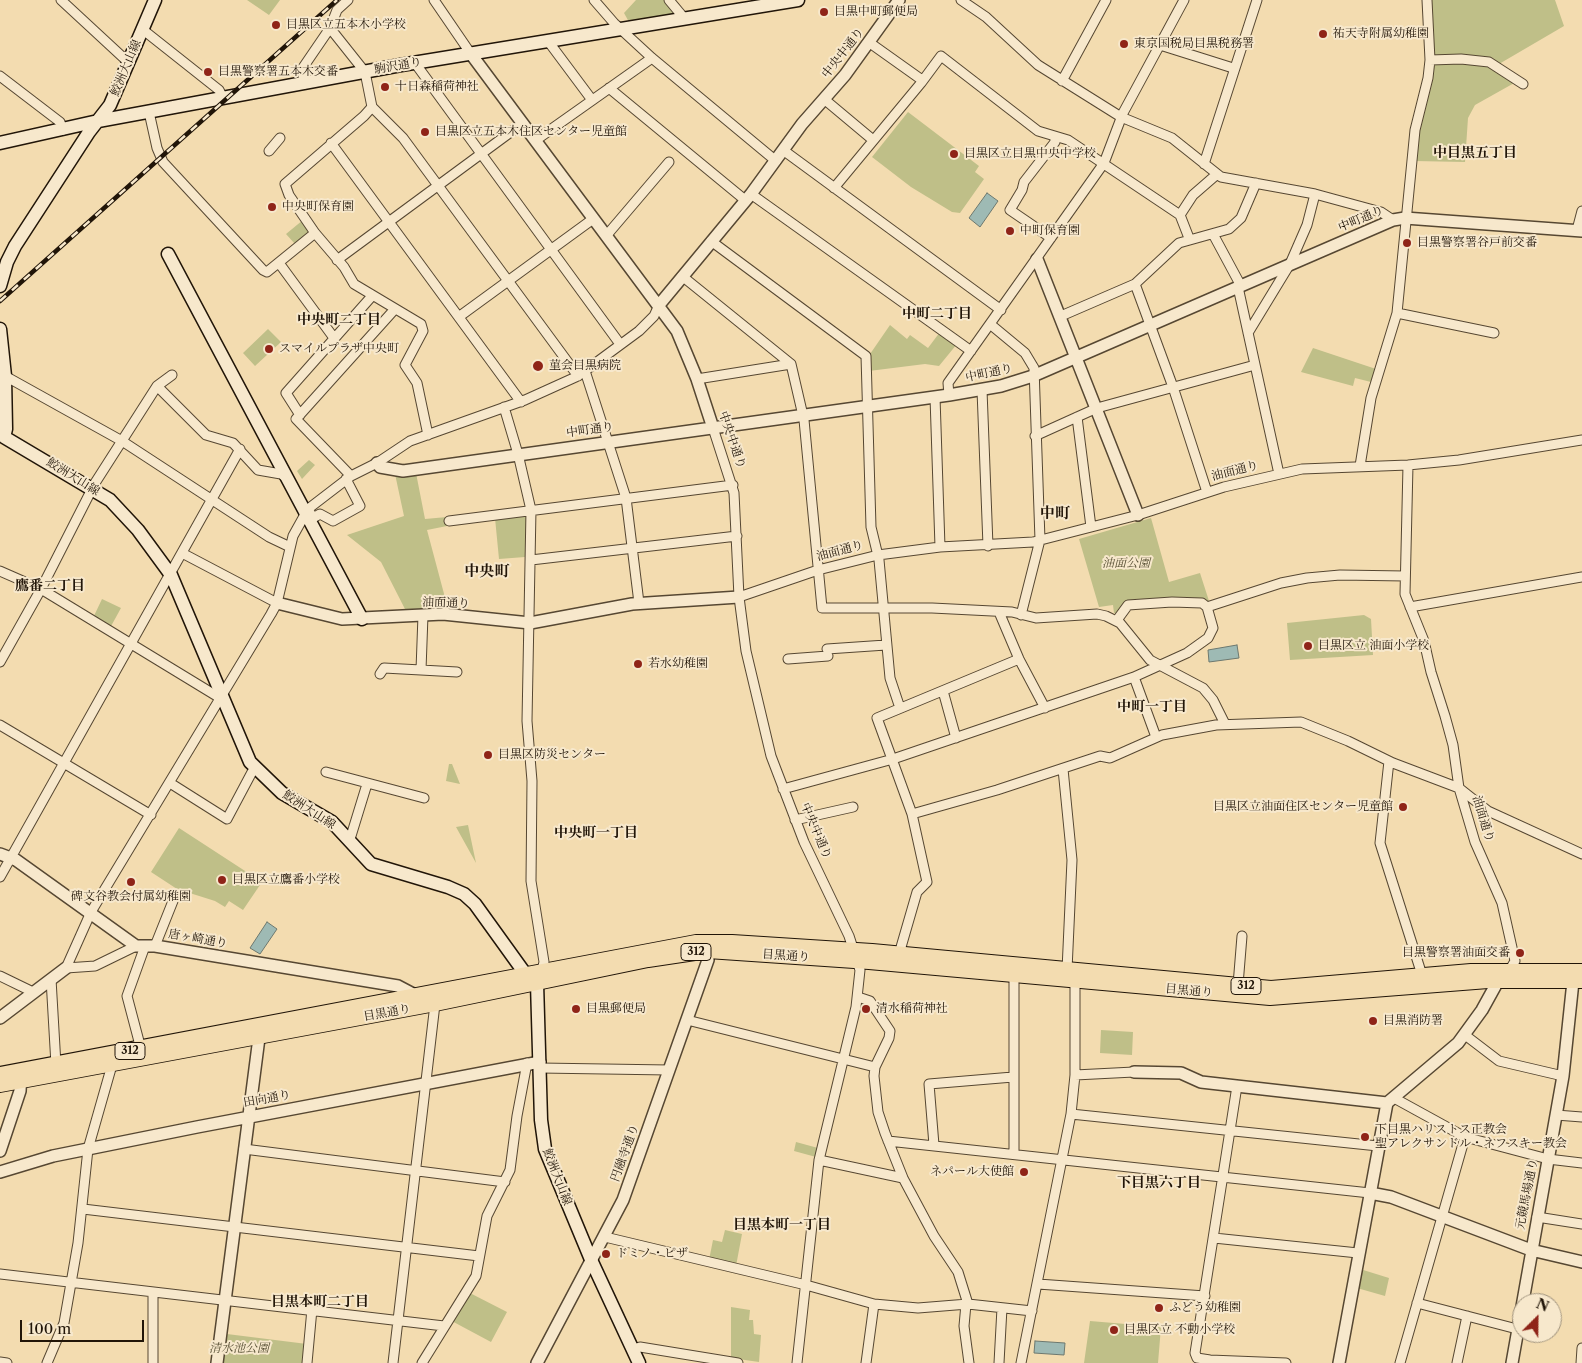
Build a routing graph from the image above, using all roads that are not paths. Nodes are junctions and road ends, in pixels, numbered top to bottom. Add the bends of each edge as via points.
1 (61, 0) edge
2 (154, 0) edge
3 (348, 0) edge
4 (434, 0) edge
5 (594, 0) edge
6 (669, 0) edge
7 (798, 0) edge
8 (899, 0) edge
9 (961, 0) edge
10 (1106, 0) edge
11 (1184, 0) edge
12 (1257, 0) edge
13 (1427, 0) edge
14 (684, 18) junction
15 (330, 28) junction
16 (142, 29) junction
17 (620, 29) junction
18 (548, 41) junction
19 (870, 43) junction
20 (1160, 45) junction
21 (471, 54) junction
22 (652, 58) junction
23 (1430, 60) junction
24 (128, 62) junction
25 (415, 63) junction
26 (1234, 68) junction
27 (365, 72) junction
28 (0, 76) edge
29 (922, 80) junction
30 (1062, 81) junction
31 (304, 84) junction
32 (1523, 84) dead end
33 (609, 88) junction
34 (223, 98) junction
35 (824, 99) junction
36 (592, 100) junction
37 (372, 107) junction
38 (149, 112) junction
39 (1121, 117) junction
40 (98, 121) junction
41 (523, 123) junction
42 (63, 130) junction
43 (1056, 137) junction
44 (280, 138) dead end
45 (536, 140) junction
46 (873, 140) junction
47 (0, 143) edge
48 (331, 143) junction
49 (783, 150) junction
50 (269, 151) dead end
51 (481, 154) junction
52 (776, 161) junction
53 (669, 162) dead end
54 (1204, 164) junction
55 (1103, 165) junction
56 (1216, 175) junction
57 (1256, 183) junction
58 (438, 186) junction
59 (834, 188) junction
60 (1315, 194) junction
61 (748, 197) junction
62 (1582, 211) edge
63 (1180, 215) junction
64 (1405, 218) junction
65 (593, 219) junction
66 (1393, 220) junction
67 (390, 221) junction
68 (1579, 230) edge
69 (315, 233) junction
70 (1213, 234) junction
71 (606, 236) junction
72 (1052, 238) junction
73 (1189, 238) junction
74 (711, 241) junction
75 (551, 249) junction
76 (168, 254) dead end
77 (1037, 259) junction
78 (338, 260) junction
79 (278, 263) junction
80 (1290, 264) junction
81 (682, 276) junction
82 (508, 281) junction
83 (1135, 284) junction
84 (0, 286) edge
85 (1240, 286) junction
86 (372, 296) junction
87 (658, 306) junction
88 (394, 310) junction
89 (1001, 310) junction
90 (1396, 313) junction
91 (460, 316) junction
92 (1061, 316) junction
93 (990, 324) junction
94 (1150, 325) junction
95 (0, 329) edge
96 (1248, 333) junction
97 (1494, 333) dead end
98 (334, 338) junction
99 (620, 344) junction
100 (971, 351) junction
101 (1077, 356) junction
102 (791, 364) junction
103 (1255, 366) junction
104 (581, 373) junction
105 (172, 375) dead end
106 (5, 376) junction
107 (1033, 376) junction
108 (697, 379) junction
109 (157, 386) junction
110 (1173, 387) junction
111 (982, 390) junction
112 (949, 395) junction
113 (935, 397) junction
114 (521, 402) junction
115 (867, 405) junction
116 (504, 407) junction
117 (1097, 408) junction
118 (300, 415) junction
119 (803, 415) junction
120 (1077, 417) junction
121 (713, 428) junction
122 (428, 435) junction
123 (1035, 436) junction
124 (1, 439) edge
125 (1582, 440) edge
126 (122, 441) junction
127 (609, 441) junction
128 (240, 449) junction
129 (518, 454) junction
130 (377, 463) junction
131 (1408, 465) junction
132 (1360, 466) junction
133 (1279, 474) junction
134 (348, 477) junction
135 (289, 480) junction
136 (733, 485) junction
137 (93, 490) junction
138 (1207, 492) junction
139 (626, 498) junction
140 (212, 499) junction
141 (307, 510) junction
142 (531, 510) junction
143 (1138, 514) junction
144 (449, 520) dead end
145 (1091, 527) junction
146 (736, 536) junction
147 (1040, 540) junction
148 (988, 546) junction
149 (290, 547) junction
150 (940, 547) junction
151 (633, 548) junction
152 (182, 553) junction
153 (878, 555) junction
154 (531, 560) junction
155 (818, 570) junction
156 (0, 571) edge
157 (171, 574) junction
158 (1405, 576) junction
159 (1582, 577) edge
160 (41, 589) junction
161 (739, 597) junction
162 (277, 603) junction
163 (639, 603) junction
164 (1207, 607) junction
165 (1410, 607) junction
166 (884, 609) junction
167 (999, 612) junction
168 (423, 615) junction
169 (1021, 615) junction
170 (362, 619) junction
171 (1117, 620) junction
172 (530, 623) junction
173 (130, 644) junction
174 (886, 645) junction
175 (788, 659) dead end
176 (1018, 660) junction
177 (0, 662) edge
178 (1161, 666) junction
179 (421, 670) junction
180 (457, 672) dead end
181 (380, 674) dead end
182 (1134, 678) junction
183 (943, 691) junction
184 (221, 696) junction
185 (900, 708) junction
186 (1045, 708) junction
187 (1225, 724) junction
188 (0, 725) edge
189 (1156, 737) junction
190 (956, 738) junction
191 (893, 760) junction
192 (1390, 761) junction
193 (65, 764) junction
194 (256, 769) junction
195 (1063, 769) junction
196 (326, 772) dead end
197 (170, 783) junction
198 (367, 784) junction
199 (1460, 788) junction
200 (784, 790) junction
201 (424, 798) dead end
202 (853, 807) dead end
203 (912, 814) junction
204 (151, 815) junction
205 (795, 820) junction
206 (347, 838) junction
207 (0, 854) edge
208 (1582, 854) edge
209 (12, 858) junction
210 (0, 877) edge
211 (175, 896) dead end
212 (91, 912) junction
213 (1242, 936) dead end
214 (145, 946) junction
215 (708, 946) junction
216 (899, 954) junction
217 (855, 956) junction
218 (66, 968) junction
219 (1067, 970) junction
220 (1509, 971) junction
221 (524, 974) junction
222 (1422, 974) junction
223 (0, 976) edge
224 (1014, 976) junction
225 (1578, 976) edge
226 (540, 977) junction
227 (51, 979) junction
228 (1498, 981) junction
229 (1075, 982) junction
230 (1238, 985) junction
231 (33, 992) junction
232 (417, 996) junction
233 (858, 997) junction
234 (435, 1004) junction
235 (0, 1018) edge
236 (687, 1020) junction
237 (260, 1031) junction
238 (1465, 1035) junction
239 (141, 1049) junction
240 (844, 1060) junction
241 (527, 1063) junction
242 (56, 1065) junction
243 (112, 1065) junction
244 (540, 1065) junction
245 (875, 1067) junction
246 (669, 1070) junction
247 (1134, 1072) joint
248 (0, 1074) edge
249 (1075, 1075) junction
250 (22, 1076) junction
251 (1563, 1076) junction
252 (1013, 1077) junction
253 (426, 1084) junction
254 (0, 1085) edge
255 (1236, 1086) junction
256 (1390, 1101) junction
257 (1071, 1114) junction
258 (1556, 1115) junction
259 (248, 1116) junction
260 (1582, 1117) edge
261 (1230, 1131) junction
262 (1465, 1137) junction
263 (888, 1141) junction
264 (934, 1145) junction
265 (1378, 1146) junction
266 (88, 1149) junction
267 (244, 1149) junction
268 (0, 1152) edge
269 (1014, 1154) junction
270 (1548, 1158) junction
271 (819, 1160) junction
272 (1063, 1160) junction
273 (1582, 1163) edge
274 (416, 1171) junction
275 (0, 1172) edge
276 (1224, 1177) junction
277 (903, 1178) junction
278 (505, 1182) junction
279 (1370, 1193) junction
280 (82, 1209) junction
281 (1442, 1216) junction
282 (1537, 1217) junction
283 (1582, 1224) edge
284 (234, 1227) junction
285 (605, 1238) junction
286 (1214, 1238) junction
287 (407, 1247) junction
288 (1531, 1250) junction
289 (1358, 1253) junction
290 (479, 1256) junction
291 (592, 1262) junction
292 (1582, 1262) edge
293 (0, 1274) edge
294 (72, 1282) junction
295 (1038, 1284) junction
296 (806, 1285) junction
297 (153, 1292) junction
298 (1523, 1293) edge
299 (1205, 1296) junction
300 (225, 1300) junction
301 (1417, 1303) junction
302 (874, 1304) junction
303 (967, 1304) junction
304 (1002, 1308) junction
305 (312, 1310) junction
306 (1032, 1311) junction
307 (1467, 1316) junction
308 (398, 1320) junction
309 (444, 1326) junction
310 (1512, 1328) edge
311 (1515, 1343) edge
312 (1582, 1348) edge
313 (633, 1349) junction
314 (0, 1362) edge
315 (1260, 1362) edge
316 (8, 1363) edge
317 (47, 1363) edge
318 (153, 1363) edge
319 (217, 1363) edge
320 (307, 1363) edge
321 (393, 1363) edge
322 (422, 1363) edge
323 (537, 1363) edge
324 (639, 1363) edge
325 (738, 1363) edge
326 (797, 1363) edge
327 (866, 1363) edge
328 (969, 1363) edge
329 (999, 1363) edge
330 (1022, 1363) edge
331 (1286, 1363) edge
332 (1340, 1363) edge
333 (1400, 1363) edge
334 (1457, 1363) edge
335 (1512, 1363) edge
336 (1581, 1363) edge

1 - 24 street
2 - 16 main road, 鮫洲大山線
3 - 15 street via 337,10
4 - 21 street
5 - 17 street
6 - 14 street
7 - 14 main road, 駒沢通り
8 - 19 street, 中央中通り
9 - 30 street via 986,18 1024,55
10 - 30 street
11 - 20 street
12 - 26 street
13 - 23 street
14 - 17 main road, 駒沢通り
15 - 27 street
15 - 31 street via 302,69
16 - 24 main road, 鮫洲大山線
16 - 34 street via 219,90
17 - 18 main road, 駒沢通り
17 - 22 street
18 - 21 main road, 駒沢通り
18 - 36 street
19 - 29 street
19 - 35 street, 中央中通り
20 - 26 street
20 - 39 street
21 - 25 main road, 駒沢通り
21 - 41 street
22 - 33 street
22 - 52 street
23 - 32 street via 1489,62
23 - 64 street via 1415,130
24 - 40 main road, 鮫洲大山線 via 110,105
25 - 27 main road, 駒沢通り
25 - 51 street
26 - 54 street
27 - 31 main road, 駒沢通り
27 - 37 street
28 - 42 street via 60,122
29 - 43 street via 941,56 1038,131
29 - 46 street
30 - 39 street
31 - 34 main road, 駒沢通り
33 - 36 street
33 - 61 street
34 - 38 main road, 駒沢通り
35 - 46 street
35 - 49 street, 中央中通り
36 - 45 street
37 - 48 street
37 - 58 street via 403,138
38 - 40 main road, 駒沢通り
38 - 79 street via 163,162 264,270 268,272
39 - 54 street via 1172,138
39 - 55 street
40 - 42 main road, 駒沢通り
40 - 84 main road, 鮫洲大山線 via 15,246
41 - 45 street
41 - 51 street
42 - 47 main road, 駒沢通り
43 - 55 street via 1068,140
43 - 72 street via 1024,182 1010,210
44 - 50 street
45 - 65 street
46 - 59 street
48 - 67 street
48 - 69 street via 285,184
49 - 52 street, 中央中通り
49 - 59 street
51 - 58 street
51 - 75 street
52 - 61 street, 中央中通り
53 - 71 street
54 - 56 street
55 - 63 street
55 - 72 street
56 - 57 street
56 - 63 street via 1193,195
57 - 60 street
57 - 70 street via 1237,223
58 - 67 street
58 - 82 street
59 - 89 street
60 - 66 street via 1381,212
60 - 80 street via 1307,225
61 - 74 street, 中央中通り
61 - 100 street
62 - 68 street
63 - 73 street
64 - 66 street, 中町通り
64 - 68 street, 中町通り
64 - 90 street
65 - 71 street
65 - 75 street
66 - 80 street, 中町通り
67 - 78 street
67 - 91 street
69 - 78 street
69 - 79 street
70 - 73 street
70 - 85 street
71 - 87 street
72 - 77 street
73 - 83 street via 1169,250
74 - 81 street, 中央中通り
74 - 115 street via 866,356
75 - 82 street
75 - 99 street
76 - 135 main road
77 - 89 street
77 - 92 street
78 - 86 street via 350,280
79 - 98 street
80 - 85 street, 中町通り
80 - 96 street
81 - 87 street, 中央中通り
81 - 102 street
82 - 91 street
82 - 104 street
83 - 92 street
83 - 94 street
85 - 94 street, 中町通り
85 - 96 street
86 - 88 street
86 - 98 street
87 - 99 street via 654,316
87 - 108 street, 中央中通り via 677,331
88 - 118 street
88 - 122 street via 423,328 405,365 417,383
89 - 93 street
90 - 97 street
90 - 132 street via 1371,398
91 - 114 street
92 - 101 street
93 - 100 street
93 - 107 street via 1025,353 1034,368
94 - 101 street, 中町通り
94 - 110 street
95 - 106 main road, 鮫洲大山線
96 - 103 street
98 - 118 street via 286,393
99 - 104 street
100 - 112 street via 948,383
101 - 107 street, 中町通り
101 - 117 street
102 - 108 street
102 - 119 street
103 - 110 street
103 - 133 street
104 - 114 street
104 - 127 street
105 - 109 street
106 - 124 main road, 鮫洲大山線 via 6,429
106 - 126 street
107 - 111 street, 中町通り
107 - 123 street
108 - 121 street, 中央中通り
109 - 126 street
109 - 128 street via 206,435 233,443
110 - 117 street
110 - 138 street
111 - 112 street, 中町通り
111 - 148 street
112 - 113 street, 中町通り
113 - 115 street, 中町通り
113 - 150 street
114 - 116 street
115 - 119 street, 中町通り
115 - 153 street via 872,527
116 - 122 street
116 - 129 street
117 - 120 street
117 - 143 street
118 - 134 street via 296,419
119 - 121 street, 中町通り
119 - 155 street
120 - 123 street
120 - 145 street
121 - 127 street, 中町通り
121 - 136 street, 中央中通り
122 - 130 street via 410,441
123 - 147 street
124 - 137 main road, 鮫洲大山線
125 - 131 street, 油面通り via 1513,453
126 - 137 street
126 - 140 street
127 - 129 street, 中町通り
127 - 139 street
128 - 135 street via 258,470 281,474
128 - 140 street
129 - 130 street, 中町通り via 403,471 380,467
129 - 142 street
130 - 134 street
131 - 132 street, 油面通り
131 - 158 street, 油面通り
132 - 133 street, 油面通り via 1302,469
133 - 138 street, 油面通り
134 - 141 street
134 - 141 street via 360,506 334,521 320,514 313,518
135 - 141 main road
136 - 139 street
136 - 146 street, 中央中通り
137 - 157 main road, 鮫洲大山線 via 116,506
137 - 160 street
138 - 143 street, 油面通り
139 - 142 street
139 - 151 street
140 - 149 street
140 - 152 street
141 - 149 street
141 - 170 main road
142 - 144 street
142 - 154 street
143 - 145 street, 油面通り
145 - 147 street, 油面通り
146 - 151 street
146 - 161 street, 中央中通り
147 - 148 street, 油面通り
147 - 169 street
148 - 150 street, 油面通り
149 - 162 street
150 - 153 street, 油面通り
151 - 154 street
151 - 163 street
152 - 157 street
152 - 162 street
153 - 155 street, 油面通り
153 - 166 street
154 - 172 street
155 - 161 street, 油面通り
155 - 166 street via 822,608
156 - 160 street
157 - 173 street
157 - 184 main road, 鮫洲大山線
158 - 164 street via 1307,578
158 - 165 street, 油面通り via 1405,594
159 - 165 street
160 - 173 street
160 - 177 street
161 - 163 street, 油面通り
161 - 200 street, 中央中通り via 759,713 770,756
162 - 170 street, 油面通り via 342,619
162 - 184 street
163 - 172 street, 油面通り
164 - 171 street via 1202,603 1128,604
164 - 178 street via 1213,628 1208,638
165 - 199 street, 油面通り via 1424,641 1445,716
166 - 167 street
166 - 174 street
167 - 169 street
167 - 176 street
168 - 170 street, 油面通り
168 - 172 street, 油面通り
168 - 179 street
169 - 171 street via 1036,618 1097,614
171 - 178 street via 1150,660
172 - 226 street via 527,721 532,781 531,881 544,962
173 - 184 street
173 - 193 street
174 - 175 street
174 - 185 street via 890,678
176 - 183 street
176 - 186 street
178 - 182 street
178 - 187 street via 1203,688
179 - 180 street
179 - 181 street via 384,668
182 - 186 street
182 - 189 street
183 - 185 street
183 - 190 street
184 - 194 main road, 鮫洲大山線
184 - 197 street
185 - 191 street via 877,718
186 - 190 street
187 - 189 street
187 - 192 street via 1296,721
188 - 193 street
189 - 195 street via 1110,758 1100,756
190 - 191 street
191 - 200 street
191 - 203 street
192 - 199 street
192 - 222 street via 1380,842
193 - 204 street
193 - 209 street
194 - 197 street via 227,819
194 - 206 main road, 鮫洲大山線 via 292,800 327,818
195 - 203 street
195 - 219 street via 1072,860
196 - 198 street
197 - 204 street
198 - 201 street
198 - 206 street via 351,836
199 - 208 street via 1488,811
199 - 220 street, 油面通り via 1474,842 1502,903 1515,961
200 - 205 street, 中央中通り
202 - 205 street
203 - 216 street via 928,882 917,892
204 - 212 street
205 - 217 street, 中央中通り via 849,936
206 - 221 main road, 鮫洲大山線 via 370,864 464,894 475,904
207 - 209 street, 唐ヶ崎通り
209 - 210 street
209 - 212 street, 唐ヶ崎通り
211 - 214 street
212 - 214 street, 唐ヶ崎通り
212 - 218 street
213 - 230 street
214 - 218 street via 95,966
214 - 232 street, 唐ヶ崎通り via 398,986
214 - 239 street via 127,996
215 - 217 main road, 目黒通り / 312
215 - 226 main road, 目黒通り / 312 via 668,946
215 - 236 street, 円融寺通り via 708,960
216 - 217 main road, 目黒通り / 312
216 - 219 main road, 目黒通り / 312
217 - 224 main road, 目黒通り / 312
217 - 233 street, 中央中通り via 860,970
218 - 227 street
219 - 230 main road, 目黒通り / 312
220 - 222 main road, 目黒通り / 312
220 - 225 main road, 目黒通り / 312
220 - 228 street
221 - 226 main road, 目黒通り / 312
221 - 232 main road, 目黒通り / 312
222 - 230 main road, 目黒通り / 312 via 1307,986 1272,988
223 - 231 street
224 - 229 main road, 目黒通り / 312
224 - 252 street
225 - 228 main road, 目黒通り / 312
225 - 251 street, 元競馬場通り
226 - 234 main road, 目黒通り / 312
226 - 244 main road, 鮫洲大山線
227 - 231 street
227 - 242 street
228 - 229 main road, 目黒通り / 312 via 1276,998
228 - 238 street
229 - 249 street
231 - 235 street
232 - 237 main road, 目黒通り / 312
233 - 240 street, 中央中通り
233 - 245 street via 870,1001 890,1031
234 - 237 main road, 目黒通り / 312
234 - 253 street
236 - 240 street
236 - 246 street, 円融寺通り
237 - 239 main road, 目黒通り / 312
237 - 243 main road, 目黒通り / 312
237 - 259 street
238 - 251 street via 1499,1061
238 - 256 street
239 - 242 main road, 目黒通り / 312
240 - 245 street
240 - 271 street, 中央中通り
241 - 244 street, 田向通り
241 - 253 street, 田向通り
241 - 278 street via 516,1116 510,1170
242 - 250 main road, 目黒通り / 312
243 - 250 main road, 目黒通り / 312
243 - 266 street
244 - 246 street
244 - 291 main road, 鮫洲大山線 via 545,1149
245 - 263 street via 878,1112
246 - 285 street, 円融寺通り via 623,1200
247 - 249 street
247 - 255 street via 1180,1073 1201,1082
248 - 250 main road, 目黒通り / 312
249 - 257 street
250 - 254 main road, 目黒通り / 312
250 - 268 street
251 - 258 street, 元競馬場通り
252 - 264 street via 929,1084
252 - 269 street
253 - 259 street, 田向通り
253 - 274 street
255 - 256 street
255 - 261 street
256 - 262 street
256 - 265 street
257 - 261 street
257 - 272 street
258 - 260 street
258 - 270 street, 元競馬場通り
259 - 266 street, 田向通り
259 - 267 street
261 - 265 street
261 - 276 street
262 - 270 street
262 - 281 street
263 - 264 street
263 - 277 street
264 - 269 street
265 - 279 street
266 - 275 street, 田向通り
266 - 280 street
267 - 274 street
267 - 284 street
269 - 272 street
270 - 273 street
270 - 282 street, 元競馬場通り
271 - 277 street
271 - 296 street, 中央中通り
272 - 276 street
272 - 295 street
274 - 278 street
274 - 287 street
276 - 279 street
276 - 286 street
277 - 303 street via 934,1236 958,1272
278 - 290 street via 487,1216
279 - 281 street via 1391,1197
279 - 289 street
280 - 284 street
280 - 294 street
281 - 288 street
281 - 301 street
282 - 283 street
282 - 288 street, 元競馬場通り
284 - 287 street
284 - 300 street
285 - 291 street, 円融寺通り
285 - 296 street
286 - 289 street
286 - 299 street
287 - 290 street
287 - 308 street
288 - 292 street
288 - 298 street, 元競馬場通り
289 - 332 street
290 - 309 street via 476,1276
291 - 313 main road, 鮫洲大山線
291 - 323 street, 円融寺通り
293 - 294 street
294 - 297 street
294 - 317 street via 64,1323
295 - 299 street
295 - 306 street
296 - 302 street
296 - 326 street, 中央中通り
297 - 300 street
297 - 318 street
299 - 315 street via 1195,1353 1197,1358
300 - 305 street
300 - 319 street
301 - 307 street
301 - 333 street
302 - 303 street via 918,1308
302 - 327 street
303 - 304 street
303 - 328 street via 964,1326
304 - 306 street
304 - 329 street
305 - 308 street
305 - 320 street
306 - 330 street
307 - 310 street
307 - 334 street
308 - 309 street
308 - 321 street
309 - 322 street
311 - 335 street, 元競馬場通り
312 - 336 street
313 - 324 main road, 鮫洲大山線
313 - 325 street via 640,1347
314 - 316 street
315 - 331 street

